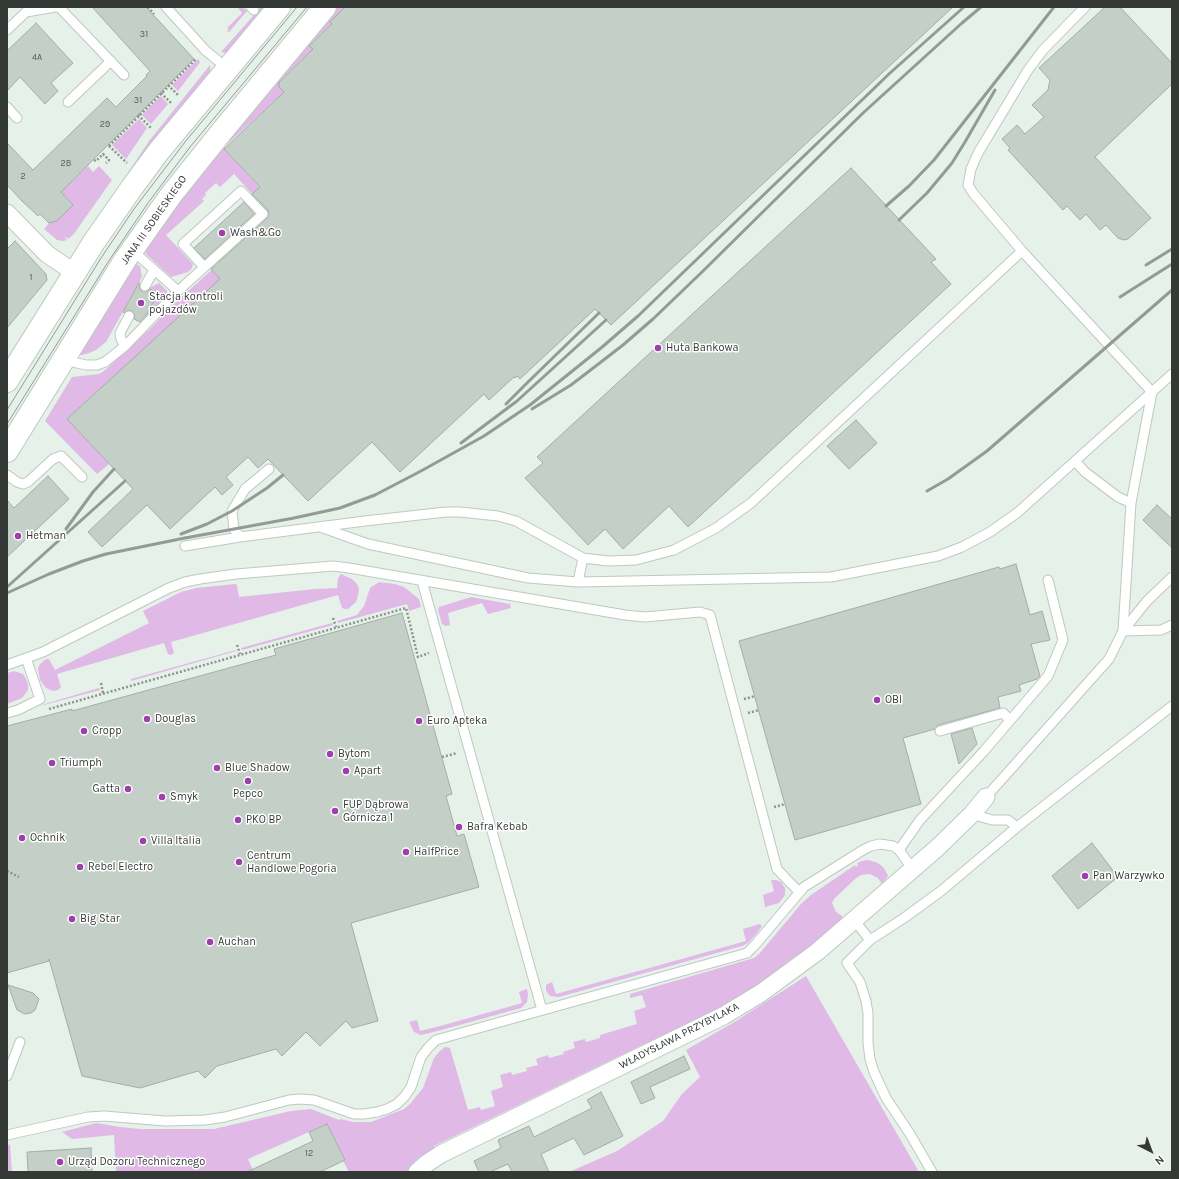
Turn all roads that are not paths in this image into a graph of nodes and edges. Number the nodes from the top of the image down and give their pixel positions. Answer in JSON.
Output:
{"nodes":[{"id":1,"x":56,"y":7,"type":"edge"},
{"id":2,"x":59,"y":7,"type":"edge"},
{"id":3,"x":166,"y":7,"type":"edge"},
{"id":4,"x":279,"y":7,"type":"edge"},
{"id":5,"x":325,"y":7,"type":"edge"},
{"id":6,"x":1085,"y":7,"type":"edge"},
{"id":7,"x":7,"y":30,"type":"edge"},
{"id":8,"x":111,"y":61,"type":"junction"},
{"id":9,"x":227,"y":68,"type":"junction"},
{"id":10,"x":124,"y":75,"type":"dead end"},
{"id":11,"x":68,"y":102,"type":"dead end"},
{"id":12,"x":7,"y":107,"type":"edge"},
{"id":13,"x":17,"y":118,"type":"dead end"},
{"id":14,"x":7,"y":213,"type":"edge"},
{"id":15,"x":132,"y":250,"type":"junction"},
{"id":16,"x":1022,"y":251,"type":"junction"},
{"id":17,"x":204,"y":267,"type":"junction"},
{"id":18,"x":154,"y":270,"type":"junction"},
{"id":19,"x":75,"y":273,"type":"junction"},
{"id":20,"x":145,"y":286,"type":"dead end"},
{"id":21,"x":178,"y":291,"type":"junction"},
{"id":22,"x":129,"y":316,"type":"dead end"},
{"id":23,"x":125,"y":346,"type":"junction"},
{"id":24,"x":64,"y":360,"type":"junction"},
{"id":25,"x":1172,"y":374,"type":"edge"},
{"id":26,"x":7,"y":381,"type":"edge"},
{"id":27,"x":1152,"y":392,"type":"junction"},
{"id":28,"x":7,"y":451,"type":"edge"},
{"id":29,"x":1075,"y":461,"type":"junction"},
{"id":30,"x":269,"y":469,"type":"dead end"},
{"id":31,"x":7,"y":475,"type":"edge"},
{"id":32,"x":82,"y":477,"type":"dead end"},
{"id":33,"x":1131,"y":503,"type":"junction"},
{"id":34,"x":321,"y":527,"type":"junction"},
{"id":35,"x":240,"y":536,"type":"junction"},
{"id":36,"x":186,"y":546,"type":"dead end"},
{"id":37,"x":583,"y":558,"type":"junction"},
{"id":38,"x":1172,"y":577,"type":"edge"},
{"id":39,"x":1048,"y":580,"type":"dead end"},
{"id":40,"x":422,"y":581,"type":"junction"},
{"id":41,"x":578,"y":582,"type":"junction"},
{"id":42,"x":1172,"y":625,"type":"edge"},
{"id":43,"x":1123,"y":631,"type":"junction"},
{"id":44,"x":26,"y":658,"type":"junction"},
{"id":45,"x":7,"y":665,"type":"edge"},
{"id":46,"x":1172,"y":706,"type":"edge"},
{"id":47,"x":7,"y":713,"type":"edge"},
{"id":48,"x":1010,"y":720,"type":"junction"},
{"id":49,"x":940,"y":731,"type":"dead end"},
{"id":50,"x":986,"y":797,"type":"joint"},
{"id":51,"x":972,"y":814,"type":"junction"},
{"id":52,"x":1017,"y":827,"type":"junction"},
{"id":53,"x":899,"y":850,"type":"junction"},
{"id":54,"x":912,"y":868,"type":"junction"},
{"id":55,"x":799,"y":892,"type":"junction"},
{"id":56,"x":854,"y":920,"type":"junction"},
{"id":57,"x":870,"y":940,"type":"junction"},
{"id":58,"x":542,"y":1010,"type":"junction"},
{"id":59,"x":20,"y":1042,"type":"dead end"},
{"id":60,"x":7,"y":1076,"type":"edge"},
{"id":61,"x":7,"y":1135,"type":"edge"},
{"id":62,"x":417,"y":1172,"type":"edge"},
{"id":63,"x":932,"y":1172,"type":"edge"}],
"edges":[{"from":1,"to":7,"type":"lane"},
{"from":2,"to":8,"type":"lane"},
{"from":3,"to":9,"type":"lane"},
{"from":4,"to":9,"type":"main road"},
{"from":5,"to":15,"type":"main road","name":"JANA III SOBIESKIEGO"},
{"from":6,"to":16,"type":"lane"},
{"from":8,"to":10,"type":"lane"},
{"from":8,"to":11,"type":"lane"},
{"from":9,"to":19,"type":"main road"},
{"from":12,"to":13,"type":"lane"},
{"from":14,"to":19,"type":"street"},
{"from":15,"to":18,"type":"lane"},
{"from":15,"to":24,"type":"main road","name":"JANA III SOBIESKIEGO"},
{"from":16,"to":27,"type":"lane"},
{"from":16,"to":37,"type":"lane"},
{"from":17,"to":17,"type":"lane"},
{"from":17,"to":21,"type":"lane"},
{"from":18,"to":20,"type":"lane"},
{"from":18,"to":21,"type":"lane"},
{"from":19,"to":26,"type":"main road"},
{"from":21,"to":23,"type":"lane"},
{"from":22,"to":23,"type":"lane"},
{"from":23,"to":24,"type":"lane"},
{"from":24,"to":28,"type":"main road","name":"JANA III SOBIESKIEGO"},
{"from":25,"to":27,"type":"lane"},
{"from":27,"to":29,"type":"lane"},
{"from":27,"to":33,"type":"lane"},
{"from":29,"to":33,"type":"lane"},
{"from":29,"to":41,"type":"lane"},
{"from":30,"to":35,"type":"lane"},
{"from":31,"to":32,"type":"lane"},
{"from":33,"to":43,"type":"lane"},
{"from":34,"to":35,"type":"lane"},
{"from":34,"to":37,"type":"lane"},
{"from":34,"to":41,"type":"lane"},
{"from":35,"to":36,"type":"lane"},
{"from":37,"to":41,"type":"lane"},
{"from":38,"to":43,"type":"lane"},
{"from":39,"to":48,"type":"lane"},
{"from":40,"to":44,"type":"lane"},
{"from":40,"to":55,"type":"lane"},
{"from":40,"to":58,"type":"lane"},
{"from":42,"to":43,"type":"lane"},
{"from":43,"to":50,"type":"lane"},
{"from":44,"to":45,"type":"lane"},
{"from":44,"to":47,"type":"lane"},
{"from":46,"to":52,"type":"lane"},
{"from":48,"to":49,"type":"lane"},
{"from":48,"to":53,"type":"lane"},
{"from":50,"to":51,"type":"street","name":"WŁADYSŁAWA PRZYBYLAKA"},
{"from":51,"to":52,"type":"lane"},
{"from":51,"to":54,"type":"street","name":"WŁADYSŁAWA PRZYBYLAKA"},
{"from":52,"to":57,"type":"lane"},
{"from":53,"to":54,"type":"lane"},
{"from":53,"to":55,"type":"lane"},
{"from":54,"to":56,"type":"street","name":"WŁADYSŁAWA PRZYBYLAKA"},
{"from":55,"to":58,"type":"lane"},
{"from":56,"to":57,"type":"lane"},
{"from":56,"to":62,"type":"street","name":"WŁADYSŁAWA PRZYBYLAKA"},
{"from":57,"to":63,"type":"lane"},
{"from":58,"to":61,"type":"lane"},
{"from":59,"to":60,"type":"lane"}]}
